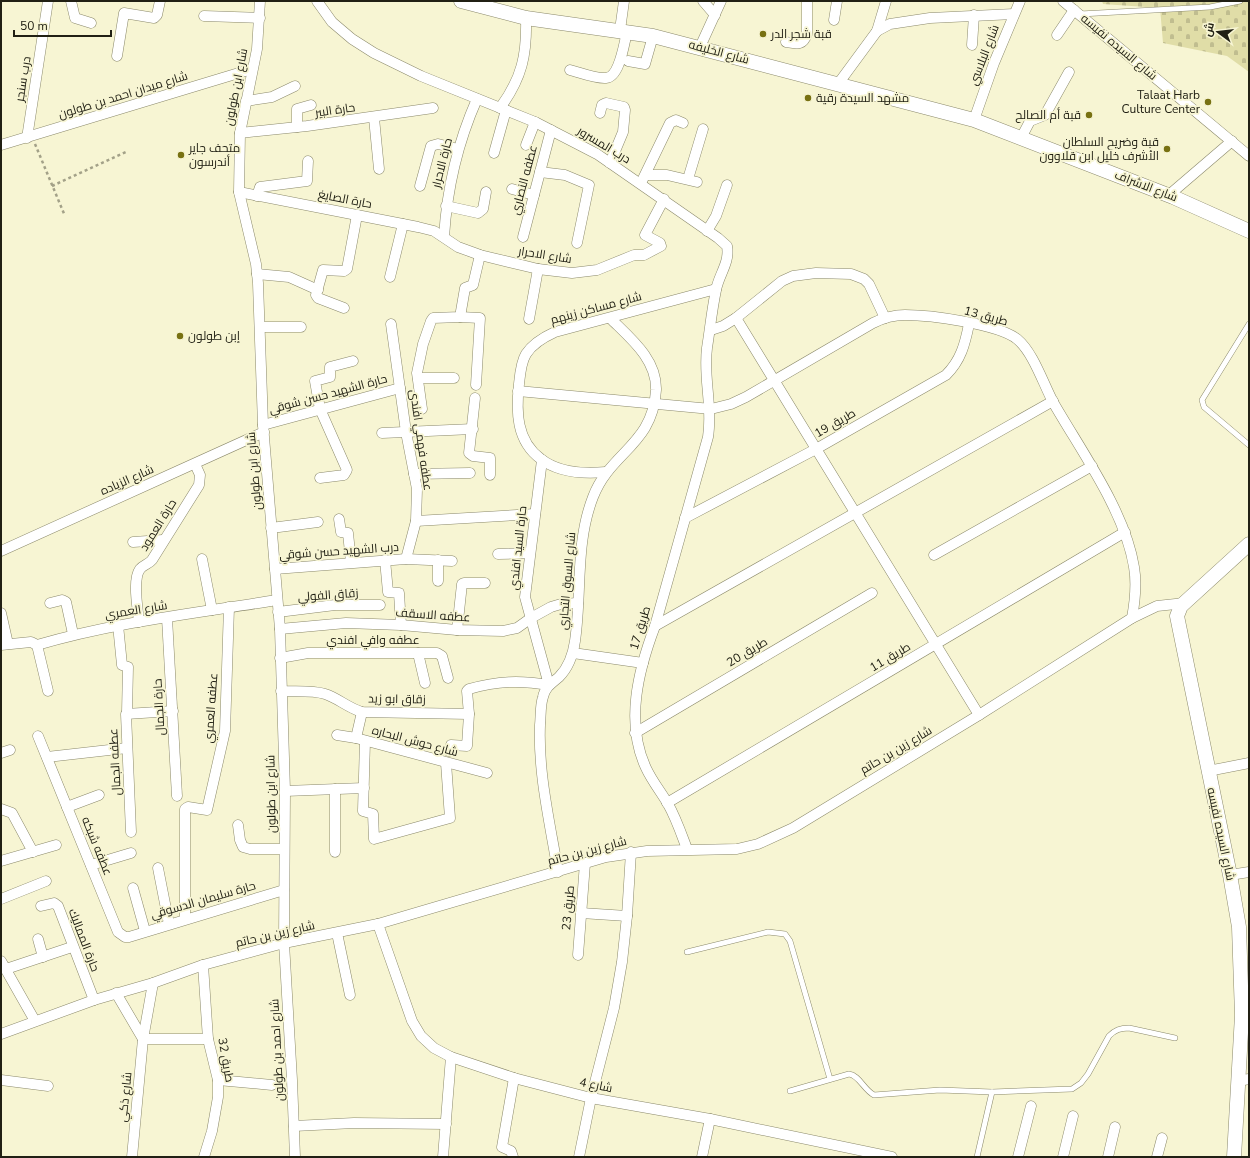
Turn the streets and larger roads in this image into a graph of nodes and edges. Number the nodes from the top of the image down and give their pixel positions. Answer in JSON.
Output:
{"nodes":[{"id":1,"x":48,"y":1,"type":"edge"},
{"id":2,"x":71,"y":1,"type":"edge"},
{"id":3,"x":160,"y":1,"type":"edge"},
{"id":4,"x":260,"y":1,"type":"edge"},
{"id":5,"x":317,"y":1,"type":"edge"},
{"id":6,"x":461,"y":1,"type":"edge"},
{"id":7,"x":624,"y":1,"type":"edge"},
{"id":8,"x":704,"y":1,"type":"edge"},
{"id":9,"x":721,"y":1,"type":"edge"},
{"id":10,"x":807,"y":1,"type":"edge"},
{"id":11,"x":837,"y":1,"type":"edge"},
{"id":12,"x":886,"y":1,"type":"edge"},
{"id":13,"x":1020,"y":1,"type":"edge"},
{"id":14,"x":1063,"y":1,"type":"edge"},
{"id":15,"x":1076,"y":12,"type":"junction"},
{"id":16,"x":1014,"y":14,"type":"junction"},
{"id":17,"x":714,"y":15,"type":"junction"},
{"id":18,"x":974,"y":15,"type":"junction"},
{"id":19,"x":204,"y":16,"type":"dead end"},
{"id":20,"x":260,"y":18,"type":"junction"},
{"id":21,"x":526,"y":18,"type":"junction"},
{"id":22,"x":834,"y":20,"type":"dead end"},
{"id":23,"x":91,"y":23,"type":"dead end"},
{"id":24,"x":623,"y":31,"type":"junction"},
{"id":25,"x":877,"y":31,"type":"junction"},
{"id":26,"x":1057,"y":35,"type":"dead end"},
{"id":27,"x":653,"y":36,"type":"junction"},
{"id":28,"x":786,"y":42,"type":"dead end"},
{"id":29,"x":972,"y":45,"type":"dead end"},
{"id":30,"x":700,"y":47,"type":"junction"},
{"id":31,"x":117,"y":56,"type":"dead end"},
{"id":32,"x":628,"y":61,"type":"dead end"},
{"id":33,"x":252,"y":69,"type":"junction"},
{"id":34,"x":570,"y":70,"type":"dead end"},
{"id":35,"x":1069,"y":72,"type":"dead end"},
{"id":36,"x":838,"y":84,"type":"junction"},
{"id":37,"x":295,"y":86,"type":"dead end"},
{"id":38,"x":477,"y":99,"type":"junction"},
{"id":39,"x":246,"y":102,"type":"junction"},
{"id":40,"x":311,"y":105,"type":"dead end"},
{"id":41,"x":433,"y":108,"type":"dead end"},
{"id":42,"x":503,"y":109,"type":"junction"},
{"id":43,"x":600,"y":113,"type":"dead end"},
{"id":44,"x":374,"y":118,"type":"junction"},
{"id":45,"x":974,"y":120,"type":"junction"},
{"id":46,"x":535,"y":122,"type":"junction"},
{"id":47,"x":683,"y":123,"type":"dead end"},
{"id":48,"x":297,"y":127,"type":"junction"},
{"id":49,"x":703,"y":129,"type":"dead end"},
{"id":50,"x":551,"y":130,"type":"junction"},
{"id":51,"x":240,"y":133,"type":"junction"},
{"id":52,"x":30,"y":137,"type":"junction"},
{"id":53,"x":1021,"y":138,"type":"junction"},
{"id":54,"x":1232,"y":141,"type":"junction"},
{"id":55,"x":1,"y":145,"type":"edge"},
{"id":56,"x":526,"y":145,"type":"dead end"},
{"id":57,"x":458,"y":148,"type":"junction"},
{"id":58,"x":494,"y":153,"type":"dead end"},
{"id":59,"x":1249,"y":156,"type":"edge"},
{"id":60,"x":308,"y":161,"type":"dead end"},
{"id":61,"x":610,"y":162,"type":"junction"},
{"id":62,"x":378,"y":169,"type":"dead end"},
{"id":63,"x":540,"y":172,"type":"junction"},
{"id":64,"x":644,"y":179,"type":"junction"},
{"id":65,"x":727,"y":185,"type":"dead end"},
{"id":66,"x":420,"y":186,"type":"dead end"},
{"id":67,"x":512,"y":189,"type":"dead end"},
{"id":68,"x":239,"y":192,"type":"junction"},
{"id":69,"x":486,"y":192,"type":"dead end"},
{"id":70,"x":534,"y":195,"type":"junction"},
{"id":71,"x":1169,"y":195,"type":"junction"},
{"id":72,"x":257,"y":196,"type":"junction"},
{"id":73,"x":664,"y":199,"type":"junction"},
{"id":74,"x":446,"y":206,"type":"junction"},
{"id":75,"x":357,"y":215,"type":"junction"},
{"id":76,"x":403,"y":224,"type":"junction"},
{"id":77,"x":707,"y":230,"type":"junction"},
{"id":78,"x":1249,"y":231,"type":"edge"},
{"id":79,"x":444,"y":237,"type":"junction"},
{"id":80,"x":523,"y":237,"type":"dead end"},
{"id":81,"x":577,"y":243,"type":"dead end"},
{"id":82,"x":480,"y":255,"type":"junction"},
{"id":83,"x":538,"y":269,"type":"junction"},
{"id":84,"x":257,"y":274,"type":"junction"},
{"id":85,"x":390,"y":277,"type":"dead end"},
{"id":86,"x":716,"y":289,"type":"junction"},
{"id":87,"x":318,"y":290,"type":"junction"},
{"id":88,"x":344,"y":308,"type":"dead end"},
{"id":89,"x":460,"y":317,"type":"junction"},
{"id":90,"x":610,"y":318,"type":"junction"},
{"id":91,"x":736,"y":318,"type":"junction"},
{"id":92,"x":885,"y":318,"type":"junction"},
{"id":93,"x":529,"y":319,"type":"dead end"},
{"id":94,"x":391,"y":324,"type":"dead end"},
{"id":95,"x":969,"y":324,"type":"junction"},
{"id":96,"x":260,"y":327,"type":"junction"},
{"id":97,"x":301,"y":327,"type":"dead end"},
{"id":98,"x":711,"y":330,"type":"junction"},
{"id":99,"x":353,"y":361,"type":"dead end"},
{"id":100,"x":418,"y":378,"type":"junction"},
{"id":101,"x":454,"y":378,"type":"dead end"},
{"id":102,"x":775,"y":382,"type":"junction"},
{"id":103,"x":476,"y":385,"type":"dead end"},
{"id":104,"x":400,"y":388,"type":"junction"},
{"id":105,"x":518,"y":391,"type":"junction"},
{"id":106,"x":475,"y":398,"type":"dead end"},
{"id":107,"x":1053,"y":402,"type":"junction"},
{"id":108,"x":654,"y":403,"type":"junction"},
{"id":109,"x":320,"y":409,"type":"junction"},
{"id":110,"x":422,"y":409,"type":"dead end"},
{"id":111,"x":711,"y":409,"type":"junction"},
{"id":112,"x":263,"y":428,"type":"junction"},
{"id":113,"x":473,"y":429,"type":"junction"},
{"id":114,"x":406,"y":432,"type":"junction"},
{"id":115,"x":382,"y":433,"type":"dead end"},
{"id":116,"x":816,"y":449,"type":"junction"},
{"id":117,"x":542,"y":460,"type":"junction"},
{"id":118,"x":195,"y":464,"type":"junction"},
{"id":119,"x":1092,"y":466,"type":"junction"},
{"id":120,"x":606,"y":472,"type":"junction"},
{"id":121,"x":470,"y":473,"type":"dead end"},
{"id":122,"x":414,"y":474,"type":"junction"},
{"id":123,"x":490,"y":475,"type":"dead end"},
{"id":124,"x":320,"y":478,"type":"dead end"},
{"id":125,"x":856,"y":513,"type":"junction"},
{"id":126,"x":535,"y":514,"type":"junction"},
{"id":127,"x":685,"y":518,"type":"junction"},
{"id":128,"x":339,"y":519,"type":"dead end"},
{"id":129,"x":416,"y":521,"type":"junction"},
{"id":130,"x":318,"y":522,"type":"dead end"},
{"id":131,"x":271,"y":528,"type":"junction"},
{"id":132,"x":1125,"y":532,"type":"junction"},
{"id":133,"x":163,"y":540,"type":"junction"},
{"id":134,"x":133,"y":542,"type":"dead end"},
{"id":135,"x":1249,"y":544,"type":"edge"},
{"id":136,"x":1,"y":551,"type":"edge"},
{"id":137,"x":530,"y":553,"type":"junction"},
{"id":138,"x":498,"y":554,"type":"dead end"},
{"id":139,"x":934,"y":555,"type":"dead end"},
{"id":140,"x":202,"y":559,"type":"dead end"},
{"id":141,"x":406,"y":559,"type":"junction"},
{"id":142,"x":385,"y":560,"type":"junction"},
{"id":143,"x":438,"y":560,"type":"junction"},
{"id":144,"x":351,"y":562,"type":"junction"},
{"id":145,"x":452,"y":562,"type":"dead end"},
{"id":146,"x":275,"y":569,"type":"junction"},
{"id":147,"x":438,"y":581,"type":"dead end"},
{"id":148,"x":485,"y":583,"type":"dead end"},
{"id":149,"x":872,"y":593,"type":"dead end"},
{"id":150,"x":277,"y":600,"type":"junction"},
{"id":151,"x":50,"y":603,"type":"dead end"},
{"id":152,"x":578,"y":603,"type":"junction"},
{"id":153,"x":1185,"y":603,"type":"junction"},
{"id":154,"x":380,"y":605,"type":"dead end"},
{"id":155,"x":229,"y":608,"type":"junction"},
{"id":156,"x":212,"y":610,"type":"junction"},
{"id":157,"x":278,"y":612,"type":"junction"},
{"id":158,"x":1,"y":613,"type":"edge"},
{"id":159,"x":167,"y":618,"type":"junction"},
{"id":160,"x":531,"y":618,"type":"junction"},
{"id":161,"x":1132,"y":618,"type":"junction"},
{"id":162,"x":139,"y":622,"type":"junction"},
{"id":163,"x":118,"y":625,"type":"junction"},
{"id":164,"x":401,"y":625,"type":"junction"},
{"id":165,"x":655,"y":626,"type":"junction"},
{"id":166,"x":280,"y":629,"type":"junction"},
{"id":167,"x":456,"y":630,"type":"junction"},
{"id":168,"x":73,"y":634,"type":"junction"},
{"id":169,"x":4,"y":645,"type":"edge"},
{"id":170,"x":37,"y":645,"type":"junction"},
{"id":171,"x":936,"y":645,"type":"junction"},
{"id":172,"x":418,"y":653,"type":"junction"},
{"id":173,"x":573,"y":653,"type":"junction"},
{"id":174,"x":280,"y":658,"type":"junction"},
{"id":175,"x":643,"y":663,"type":"junction"},
{"id":176,"x":448,"y":678,"type":"dead end"},
{"id":177,"x":425,"y":683,"type":"dead end"},
{"id":178,"x":549,"y":685,"type":"junction"},
{"id":179,"x":48,"y":691,"type":"dead end"},
{"id":180,"x":281,"y":692,"type":"junction"},
{"id":181,"x":173,"y":711,"type":"junction"},
{"id":182,"x":362,"y":712,"type":"junction"},
{"id":183,"x":127,"y":713,"type":"junction"},
{"id":184,"x":469,"y":714,"type":"junction"},
{"id":185,"x":979,"y":715,"type":"junction"},
{"id":186,"x":635,"y":733,"type":"junction"},
{"id":187,"x":337,"y":735,"type":"dead end"},
{"id":188,"x":38,"y":736,"type":"dead end"},
{"id":189,"x":361,"y":740,"type":"junction"},
{"id":190,"x":127,"y":748,"type":"junction"},
{"id":191,"x":449,"y":751,"type":"dead end"},
{"id":192,"x":47,"y":757,"type":"junction"},
{"id":193,"x":446,"y":763,"type":"junction"},
{"id":194,"x":1249,"y":763,"type":"edge"},
{"id":195,"x":1208,"y":772,"type":"junction"},
{"id":196,"x":487,"y":773,"type":"dead end"},
{"id":197,"x":364,"y":788,"type":"junction"},
{"id":198,"x":335,"y":789,"type":"junction"},
{"id":199,"x":284,"y":791,"type":"junction"},
{"id":200,"x":98,"y":795,"type":"dead end"},
{"id":201,"x":177,"y":796,"type":"dead end"},
{"id":202,"x":667,"y":803,"type":"junction"},
{"id":203,"x":67,"y":807,"type":"junction"},
{"id":204,"x":1,"y":809,"type":"edge"},
{"id":205,"x":238,"y":825,"type":"dead end"},
{"id":206,"x":131,"y":832,"type":"dead end"},
{"id":207,"x":56,"y":845,"type":"dead end"},
{"id":208,"x":284,"y":848,"type":"junction"},
{"id":209,"x":687,"y":849,"type":"junction"},
{"id":210,"x":33,"y":852,"type":"junction"},
{"id":211,"x":335,"y":852,"type":"dead end"},
{"id":212,"x":631,"y":852,"type":"junction"},
{"id":213,"x":132,"y":853,"type":"dead end"},
{"id":214,"x":1,"y":861,"type":"edge"},
{"id":215,"x":585,"y":863,"type":"junction"},
{"id":216,"x":91,"y":865,"type":"junction"},
{"id":217,"x":158,"y":868,"type":"dead end"},
{"id":218,"x":558,"y":872,"type":"junction"},
{"id":219,"x":1249,"y":872,"type":"edge"},
{"id":220,"x":1230,"y":875,"type":"junction"},
{"id":221,"x":46,"y":881,"type":"dead end"},
{"id":222,"x":133,"y":888,"type":"dead end"},
{"id":223,"x":284,"y":890,"type":"junction"},
{"id":224,"x":1,"y":899,"type":"edge"},
{"id":225,"x":41,"y":906,"type":"dead end"},
{"id":226,"x":581,"y":912,"type":"junction"},
{"id":227,"x":627,"y":916,"type":"junction"},
{"id":228,"x":185,"y":919,"type":"junction"},
{"id":229,"x":169,"y":924,"type":"junction"},
{"id":230,"x":378,"y":924,"type":"junction"},
{"id":231,"x":145,"y":930,"type":"junction"},
{"id":232,"x":337,"y":933,"type":"junction"},
{"id":233,"x":129,"y":937,"type":"joint"},
{"id":234,"x":38,"y":940,"type":"dead end"},
{"id":235,"x":284,"y":943,"type":"junction"},
{"id":236,"x":72,"y":947,"type":"junction"},
{"id":237,"x":578,"y":955,"type":"dead end"},
{"id":238,"x":43,"y":957,"type":"junction"},
{"id":239,"x":3,"y":965,"type":"edge"},
{"id":240,"x":204,"y":965,"type":"junction"},
{"id":241,"x":1245,"y":978,"type":"edge"},
{"id":242,"x":153,"y":983,"type":"junction"},
{"id":243,"x":116,"y":993,"type":"junction"},
{"id":244,"x":350,"y":995,"type":"dead end"},
{"id":245,"x":94,"y":1000,"type":"junction"},
{"id":246,"x":35,"y":1021,"type":"junction"},
{"id":247,"x":1,"y":1034,"type":"edge"},
{"id":248,"x":143,"y":1039,"type":"junction"},
{"id":249,"x":208,"y":1039,"type":"junction"},
{"id":250,"x":451,"y":1057,"type":"junction"},
{"id":251,"x":514,"y":1078,"type":"junction"},
{"id":252,"x":1,"y":1080,"type":"edge"},
{"id":253,"x":218,"y":1080,"type":"junction"},
{"id":254,"x":1244,"y":1080,"type":"edge"},
{"id":255,"x":272,"y":1085,"type":"dead end"},
{"id":256,"x":48,"y":1086,"type":"dead end"},
{"id":257,"x":591,"y":1098,"type":"junction"},
{"id":258,"x":1031,"y":1106,"type":"dead end"},
{"id":259,"x":1073,"y":1116,"type":"dead end"},
{"id":260,"x":710,"y":1119,"type":"junction"},
{"id":261,"x":446,"y":1124,"type":"junction"},
{"id":262,"x":294,"y":1126,"type":"junction"},
{"id":263,"x":1115,"y":1127,"type":"dead end"},
{"id":264,"x":1162,"y":1138,"type":"dead end"},
{"id":265,"x":132,"y":1157,"type":"edge"},
{"id":266,"x":204,"y":1157,"type":"edge"},
{"id":267,"x":295,"y":1157,"type":"edge"},
{"id":268,"x":444,"y":1157,"type":"edge"},
{"id":269,"x":513,"y":1157,"type":"edge"},
{"id":270,"x":579,"y":1157,"type":"edge"},
{"id":271,"x":702,"y":1157,"type":"edge"},
{"id":272,"x":892,"y":1157,"type":"edge"},
{"id":273,"x":1018,"y":1157,"type":"edge"},
{"id":274,"x":1063,"y":1157,"type":"edge"},
{"id":275,"x":1108,"y":1157,"type":"edge"},
{"id":276,"x":1157,"y":1157,"type":"edge"},
{"id":277,"x":1234,"y":1157,"type":"edge"}],
"edges":[{"from":1,"to":52,"type":"street","name":"درب سنجر"},
{"from":2,"to":23,"type":"street"},
{"from":3,"to":31,"type":"street"},
{"from":4,"to":20,"type":"street","name":"شارع ابن طولون"},
{"from":5,"to":38,"type":"street","name":"درب المسرور"},
{"from":6,"to":21,"type":"street","name":"شارع الخليفه"},
{"from":7,"to":24,"type":"street"},
{"from":8,"to":17,"type":"street"},
{"from":9,"to":17,"type":"street"},
{"from":10,"to":28,"type":"street"},
{"from":11,"to":22,"type":"street"},
{"from":12,"to":25,"type":"street"},
{"from":13,"to":16,"type":"street","name":"شارع البلاسي"},
{"from":14,"to":15,"type":"street","name":"شارع السيده نفيسه"},
{"from":15,"to":26,"type":"street"},
{"from":15,"to":54,"type":"street","name":"شارع السيده نفيسه"},
{"from":16,"to":18,"type":"street"},
{"from":16,"to":45,"type":"street","name":"شارع البلاسي"},
{"from":17,"to":30,"type":"street"},
{"from":18,"to":25,"type":"street"},
{"from":18,"to":29,"type":"street"},
{"from":19,"to":20,"type":"street"},
{"from":20,"to":33,"type":"street","name":"شارع ابن طولون"},
{"from":21,"to":24,"type":"street","name":"شارع الخليفه"},
{"from":21,"to":42,"type":"street"},
{"from":24,"to":27,"type":"street","name":"شارع الخليفه"},
{"from":24,"to":34,"type":"street"},
{"from":25,"to":36,"type":"street"},
{"from":27,"to":30,"type":"street","name":"شارع الخليفه"},
{"from":27,"to":32,"type":"street"},
{"from":30,"to":36,"type":"street","name":"شارع الخليفه"},
{"from":33,"to":39,"type":"street","name":"شارع ابن طولون"},
{"from":33,"to":52,"type":"street","name":"شارع ميدان احمد بن طولون"},
{"from":35,"to":53,"type":"street"},
{"from":36,"to":45,"type":"street","name":"شارع الخليفه"},
{"from":37,"to":39,"type":"street"},
{"from":38,"to":42,"type":"street","name":"درب المسرور"},
{"from":38,"to":57,"type":"street","name":"حارة الاحرار"},
{"from":39,"to":51,"type":"street","name":"شارع ابن طولون"},
{"from":40,"to":48,"type":"street"},
{"from":41,"to":44,"type":"street","name":"حارة البير"},
{"from":42,"to":46,"type":"street","name":"درب المسرور"},
{"from":42,"to":58,"type":"street"},
{"from":43,"to":61,"type":"street"},
{"from":44,"to":48,"type":"street","name":"حارة البير"},
{"from":44,"to":62,"type":"street"},
{"from":45,"to":53,"type":"street","name":"شارع الاشراف"},
{"from":46,"to":50,"type":"street","name":"درب المسرور"},
{"from":46,"to":56,"type":"street"},
{"from":47,"to":64,"type":"street"},
{"from":48,"to":51,"type":"street","name":"حارة البير"},
{"from":49,"to":64,"type":"street"},
{"from":50,"to":61,"type":"street","name":"درب المسرور"},
{"from":50,"to":63,"type":"street","name":"عطفه النصاري"},
{"from":51,"to":68,"type":"street","name":"شارع ابن طولون"},
{"from":52,"to":55,"type":"street","name":"شارع ميدان احمد بن طولون"},
{"from":53,"to":71,"type":"street","name":"شارع الاشراف"},
{"from":54,"to":59,"type":"street","name":"شارع السيده نفيسه"},
{"from":54,"to":71,"type":"street"},
{"from":57,"to":66,"type":"street"},
{"from":57,"to":74,"type":"street","name":"حارة الاحرار"},
{"from":60,"to":72,"type":"street"},
{"from":61,"to":64,"type":"street","name":"درب المسرور"},
{"from":63,"to":70,"type":"street","name":"عطفه النصاري"},
{"from":63,"to":81,"type":"street"},
{"from":64,"to":73,"type":"street","name":"درب المسرور"},
{"from":65,"to":77,"type":"street"},
{"from":67,"to":70,"type":"street"},
{"from":68,"to":72,"type":"street","name":"حارة الصايغ"},
{"from":68,"to":84,"type":"street","name":"شارع ابن طولون"},
{"from":69,"to":74,"type":"street"},
{"from":70,"to":80,"type":"street","name":"عطفه النصاري"},
{"from":71,"to":78,"type":"street","name":"شارع الاشراف"},
{"from":72,"to":75,"type":"street","name":"حارة الصايغ"},
{"from":73,"to":77,"type":"street","name":"درب المسرور"},
{"from":73,"to":83,"type":"street","name":"شارع الاحرار"},
{"from":74,"to":79,"type":"street","name":"حارة الاحرار"},
{"from":75,"to":76,"type":"street","name":"حارة الصايغ"},
{"from":75,"to":87,"type":"street"},
{"from":76,"to":79,"type":"street","name":"حارة الصايغ"},
{"from":76,"to":85,"type":"street"},
{"from":77,"to":86,"type":"street","name":"درب المسرور"},
{"from":79,"to":82,"type":"street","name":"شارع الاحرار"},
{"from":82,"to":83,"type":"street","name":"شارع الاحرار"},
{"from":82,"to":89,"type":"street"},
{"from":83,"to":93,"type":"street"},
{"from":84,"to":87,"type":"street"},
{"from":84,"to":96,"type":"street","name":"شارع ابن طولون"},
{"from":86,"to":90,"type":"street","name":"شارع مساكن زينهم"},
{"from":86,"to":98,"type":"street","name":"درب المسرور"},
{"from":87,"to":88,"type":"street"},
{"from":89,"to":100,"type":"street"},
{"from":89,"to":103,"type":"street"},
{"from":90,"to":105,"type":"street","name":"شارع مساكن زينهم"},
{"from":90,"to":108,"type":"street","name":"شارع السوق التجاري"},
{"from":91,"to":92,"type":"street"},
{"from":91,"to":98,"type":"street"},
{"from":91,"to":102,"type":"street"},
{"from":92,"to":95,"type":"street","name":"طريق 13"},
{"from":92,"to":102,"type":"street","name":"طريق 13"},
{"from":94,"to":104,"type":"street","name":"عطفه فهمي افندى"},
{"from":95,"to":107,"type":"street","name":"طريق 13"},
{"from":95,"to":116,"type":"street","name":"طريق 19"},
{"from":96,"to":97,"type":"street"},
{"from":96,"to":112,"type":"street","name":"شارع ابن طولون"},
{"from":98,"to":111,"type":"street","name":"درب المسرور"},
{"from":99,"to":109,"type":"street"},
{"from":100,"to":101,"type":"street"},
{"from":100,"to":110,"type":"street"},
{"from":102,"to":111,"type":"street","name":"طريق 13"},
{"from":102,"to":116,"type":"street"},
{"from":104,"to":109,"type":"street","name":"حارة الشهيد حسن شوقي"},
{"from":104,"to":114,"type":"street","name":"عطفه فهمي افندى"},
{"from":105,"to":108,"type":"street"},
{"from":105,"to":117,"type":"street","name":"شارع مساكن زينهم"},
{"from":106,"to":113,"type":"street"},
{"from":107,"to":119,"type":"street","name":"طريق 13"},
{"from":107,"to":125,"type":"street"},
{"from":108,"to":111,"type":"street"},
{"from":108,"to":120,"type":"street","name":"شارع السوق التجاري"},
{"from":109,"to":112,"type":"street","name":"حارة الشهيد حسن شوقي"},
{"from":109,"to":124,"type":"street"},
{"from":111,"to":127,"type":"street","name":"طريق 17"},
{"from":112,"to":118,"type":"street","name":"شارع الزياده"},
{"from":112,"to":131,"type":"street","name":"شارع ابن طولون"},
{"from":113,"to":114,"type":"street"},
{"from":113,"to":123,"type":"street"},
{"from":114,"to":115,"type":"street"},
{"from":114,"to":122,"type":"street","name":"عطفه فهمي افندى"},
{"from":116,"to":125,"type":"street"},
{"from":116,"to":127,"type":"street","name":"طريق 19"},
{"from":117,"to":120,"type":"street","name":"شارع مساكن زينهم"},
{"from":117,"to":126,"type":"street","name":"حارة السيد افندي"},
{"from":118,"to":133,"type":"street","name":"حارة العمود"},
{"from":118,"to":136,"type":"street","name":"شارع الزياده"},
{"from":119,"to":132,"type":"street","name":"طريق 13"},
{"from":119,"to":139,"type":"street"},
{"from":120,"to":152,"type":"street","name":"شارع السوق التجاري"},
{"from":121,"to":122,"type":"street"},
{"from":122,"to":129,"type":"street","name":"عطفه فهمي افندى"},
{"from":125,"to":165,"type":"street"},
{"from":125,"to":171,"type":"street"},
{"from":126,"to":129,"type":"street"},
{"from":126,"to":137,"type":"street","name":"حارة السيد افندي"},
{"from":127,"to":165,"type":"street","name":"طريق 17"},
{"from":128,"to":144,"type":"street"},
{"from":129,"to":141,"type":"street","name":"عطفه فهمي افندى"},
{"from":130,"to":131,"type":"street"},
{"from":131,"to":146,"type":"street","name":"شارع ابن طولون"},
{"from":132,"to":161,"type":"street","name":"طريق 13"},
{"from":132,"to":171,"type":"street","name":"طريق 11"},
{"from":133,"to":134,"type":"street"},
{"from":133,"to":162,"type":"street","name":"حارة العمود"},
{"from":135,"to":153,"type":"street","name":"شارع السيده نفيسه"},
{"from":137,"to":138,"type":"street"},
{"from":137,"to":160,"type":"street","name":"حارة السيد افندي"},
{"from":140,"to":156,"type":"street"},
{"from":141,"to":142,"type":"street","name":"درب الشهيد حسن شوقي"},
{"from":141,"to":143,"type":"street","name":"درب الشهيد حسن شوقي"},
{"from":142,"to":144,"type":"street","name":"درب الشهيد حسن شوقي"},
{"from":142,"to":164,"type":"street"},
{"from":143,"to":145,"type":"street","name":"درب الشهيد حسن شوقي"},
{"from":143,"to":147,"type":"street"},
{"from":144,"to":146,"type":"street","name":"درب الشهيد حسن شوقي"},
{"from":146,"to":150,"type":"street","name":"شارع ابن طولون"},
{"from":148,"to":167,"type":"street"},
{"from":149,"to":186,"type":"street","name":"طريق 20"},
{"from":150,"to":155,"type":"street","name":"شارع العمري"},
{"from":150,"to":157,"type":"street","name":"شارع ابن طولون"},
{"from":151,"to":168,"type":"street"},
{"from":152,"to":160,"type":"street","name":"عطفه الاسقف"},
{"from":152,"to":173,"type":"street","name":"شارع السوق التجاري"},
{"from":153,"to":161,"type":"street","name":"شارع زين بن حاتم"},
{"from":153,"to":195,"type":"street","name":"شارع السيده نفيسه"},
{"from":154,"to":157,"type":"street","name":"زقاق الفولي"},
{"from":155,"to":156,"type":"street","name":"شارع العمري"},
{"from":155,"to":228,"type":"street","name":"عطفه العمري"},
{"from":156,"to":159,"type":"street","name":"شارع العمري"},
{"from":157,"to":166,"type":"street","name":"شارع ابن طولون"},
{"from":158,"to":169,"type":"street"},
{"from":159,"to":162,"type":"street","name":"شارع العمري"},
{"from":159,"to":181,"type":"street","name":"حارة الجمال"},
{"from":160,"to":167,"type":"street","name":"عطفه الاسقف"},
{"from":160,"to":178,"type":"street","name":"حارة السيد افندي"},
{"from":161,"to":185,"type":"street","name":"شارع زين بن حاتم"},
{"from":162,"to":163,"type":"street","name":"شارع العمري"},
{"from":163,"to":168,"type":"street","name":"شارع العمري"},
{"from":163,"to":183,"type":"street"},
{"from":164,"to":166,"type":"street","name":"عطفه الاسقف"},
{"from":164,"to":167,"type":"street","name":"عطفه الاسقف"},
{"from":165,"to":175,"type":"street","name":"طريق 17"},
{"from":166,"to":174,"type":"street","name":"شارع ابن طولون"},
{"from":168,"to":170,"type":"street","name":"شارع العمري"},
{"from":169,"to":170,"type":"street","name":"شارع العمري"},
{"from":170,"to":179,"type":"street"},
{"from":171,"to":185,"type":"street"},
{"from":171,"to":202,"type":"street","name":"طريق 11"},
{"from":172,"to":174,"type":"street","name":"عطفه وافي افندي"},
{"from":172,"to":176,"type":"street","name":"عطفه وافي افندي"},
{"from":172,"to":177,"type":"street"},
{"from":173,"to":175,"type":"street"},
{"from":173,"to":178,"type":"street","name":"شارع السوق التجاري"},
{"from":174,"to":180,"type":"street","name":"شارع ابن طولون"},
{"from":175,"to":186,"type":"street","name":"طريق 17"},
{"from":178,"to":184,"type":"street"},
{"from":178,"to":218,"type":"street","name":"شارع السوق التجاري"},
{"from":180,"to":182,"type":"street","name":"زقاق ابو زيد"},
{"from":180,"to":199,"type":"street","name":"شارع ابن طولون"},
{"from":181,"to":183,"type":"street","name":"عطفه الجمال"},
{"from":181,"to":201,"type":"street","name":"حارة الجمال"},
{"from":182,"to":184,"type":"street","name":"زقاق ابو زيد"},
{"from":182,"to":189,"type":"street"},
{"from":183,"to":190,"type":"street","name":"عطفه الجمال"},
{"from":184,"to":191,"type":"street"},
{"from":185,"to":209,"type":"street","name":"شارع زين بن حاتم"},
{"from":186,"to":202,"type":"street","name":"طريق 17"},
{"from":187,"to":189,"type":"street","name":"شارع حوش البحاره"},
{"from":188,"to":192,"type":"street","name":"عطفه شبكه"},
{"from":189,"to":193,"type":"street","name":"شارع حوش البحاره"},
{"from":189,"to":197,"type":"street"},
{"from":190,"to":192,"type":"street"},
{"from":190,"to":206,"type":"street","name":"عطفه الجمال"},
{"from":192,"to":203,"type":"street","name":"عطفه شبكه"},
{"from":193,"to":196,"type":"street","name":"شارع حوش البحاره"},
{"from":193,"to":197,"type":"street"},
{"from":194,"to":195,"type":"street"},
{"from":195,"to":220,"type":"street","name":"شارع السيده نفيسه"},
{"from":197,"to":198,"type":"street"},
{"from":198,"to":199,"type":"street"},
{"from":198,"to":211,"type":"street"},
{"from":199,"to":208,"type":"street","name":"شارع ابن طولون"},
{"from":200,"to":203,"type":"street"},
{"from":202,"to":209,"type":"street","name":"طريق 17"},
{"from":203,"to":216,"type":"street","name":"عطفه شبكه"},
{"from":204,"to":210,"type":"street"},
{"from":205,"to":208,"type":"street"},
{"from":207,"to":210,"type":"street"},
{"from":208,"to":223,"type":"street","name":"شارع ابن طولون"},
{"from":209,"to":212,"type":"street","name":"شارع زين بن حاتم"},
{"from":210,"to":214,"type":"street"},
{"from":212,"to":215,"type":"street","name":"شارع زين بن حاتم"},
{"from":212,"to":227,"type":"street"},
{"from":213,"to":216,"type":"street"},
{"from":215,"to":218,"type":"street","name":"شارع زين بن حاتم"},
{"from":215,"to":226,"type":"street","name":"طريق 23"},
{"from":216,"to":233,"type":"street","name":"عطفه شبكه"},
{"from":217,"to":229,"type":"street"},
{"from":218,"to":230,"type":"street","name":"شارع زين بن حاتم"},
{"from":219,"to":220,"type":"street"},
{"from":220,"to":241,"type":"street","name":"شارع السيده نفيسه"},
{"from":221,"to":224,"type":"street"},
{"from":222,"to":231,"type":"street"},
{"from":223,"to":228,"type":"street","name":"حارة سليمان الدسوقي"},
{"from":223,"to":235,"type":"street","name":"شارع ابن طولون"},
{"from":225,"to":236,"type":"street","name":"حارة المماليك"},
{"from":226,"to":227,"type":"street"},
{"from":226,"to":237,"type":"street","name":"طريق 23"},
{"from":227,"to":257,"type":"street"},
{"from":228,"to":229,"type":"street","name":"حارة سليمان الدسوقي"},
{"from":229,"to":231,"type":"street","name":"حارة سليمان الدسوقي"},
{"from":230,"to":232,"type":"street","name":"شارع زين بن حاتم"},
{"from":230,"to":250,"type":"street","name":"شارع 4"},
{"from":231,"to":233,"type":"street","name":"حارة سليمان الدسوقي"},
{"from":232,"to":235,"type":"street","name":"شارع زين بن حاتم"},
{"from":232,"to":244,"type":"street"},
{"from":234,"to":238,"type":"street"},
{"from":235,"to":240,"type":"street","name":"شارع زين بن حاتم"},
{"from":235,"to":262,"type":"street","name":"شارع احمد بن طولون"},
{"from":236,"to":238,"type":"street"},
{"from":236,"to":245,"type":"street","name":"حارة المماليك"},
{"from":238,"to":239,"type":"street"},
{"from":239,"to":246,"type":"street"},
{"from":240,"to":242,"type":"street","name":"شارع زين بن حاتم"},
{"from":240,"to":249,"type":"street","name":"طريق 32"},
{"from":241,"to":254,"type":"street","name":"شارع السيده نفيسه"},
{"from":242,"to":243,"type":"street","name":"شارع زين بن حاتم"},
{"from":242,"to":248,"type":"street","name":"شارع ذكي"},
{"from":243,"to":245,"type":"street","name":"شارع زين بن حاتم"},
{"from":243,"to":248,"type":"street"},
{"from":245,"to":246,"type":"street","name":"شارع زين بن حاتم"},
{"from":246,"to":247,"type":"street","name":"شارع زين بن حاتم"},
{"from":248,"to":249,"type":"street"},
{"from":248,"to":265,"type":"street","name":"شارع ذكي"},
{"from":249,"to":253,"type":"street","name":"طريق 32"},
{"from":250,"to":251,"type":"street","name":"شارع 4"},
{"from":250,"to":261,"type":"street"},
{"from":251,"to":257,"type":"street","name":"شارع 4"},
{"from":251,"to":269,"type":"street"},
{"from":252,"to":256,"type":"street"},
{"from":253,"to":255,"type":"street"},
{"from":253,"to":266,"type":"street","name":"طريق 32"},
{"from":254,"to":277,"type":"street","name":"شارع السيده نفيسه"},
{"from":257,"to":260,"type":"street","name":"شارع 4"},
{"from":257,"to":270,"type":"street"},
{"from":258,"to":273,"type":"street"},
{"from":259,"to":274,"type":"street"},
{"from":260,"to":271,"type":"street"},
{"from":260,"to":272,"type":"street","name":"شارع 4"},
{"from":261,"to":262,"type":"street"},
{"from":261,"to":268,"type":"street"},
{"from":262,"to":267,"type":"street","name":"شارع احمد بن طولون"},
{"from":263,"to":275,"type":"street"},
{"from":264,"to":276,"type":"street"}]}
